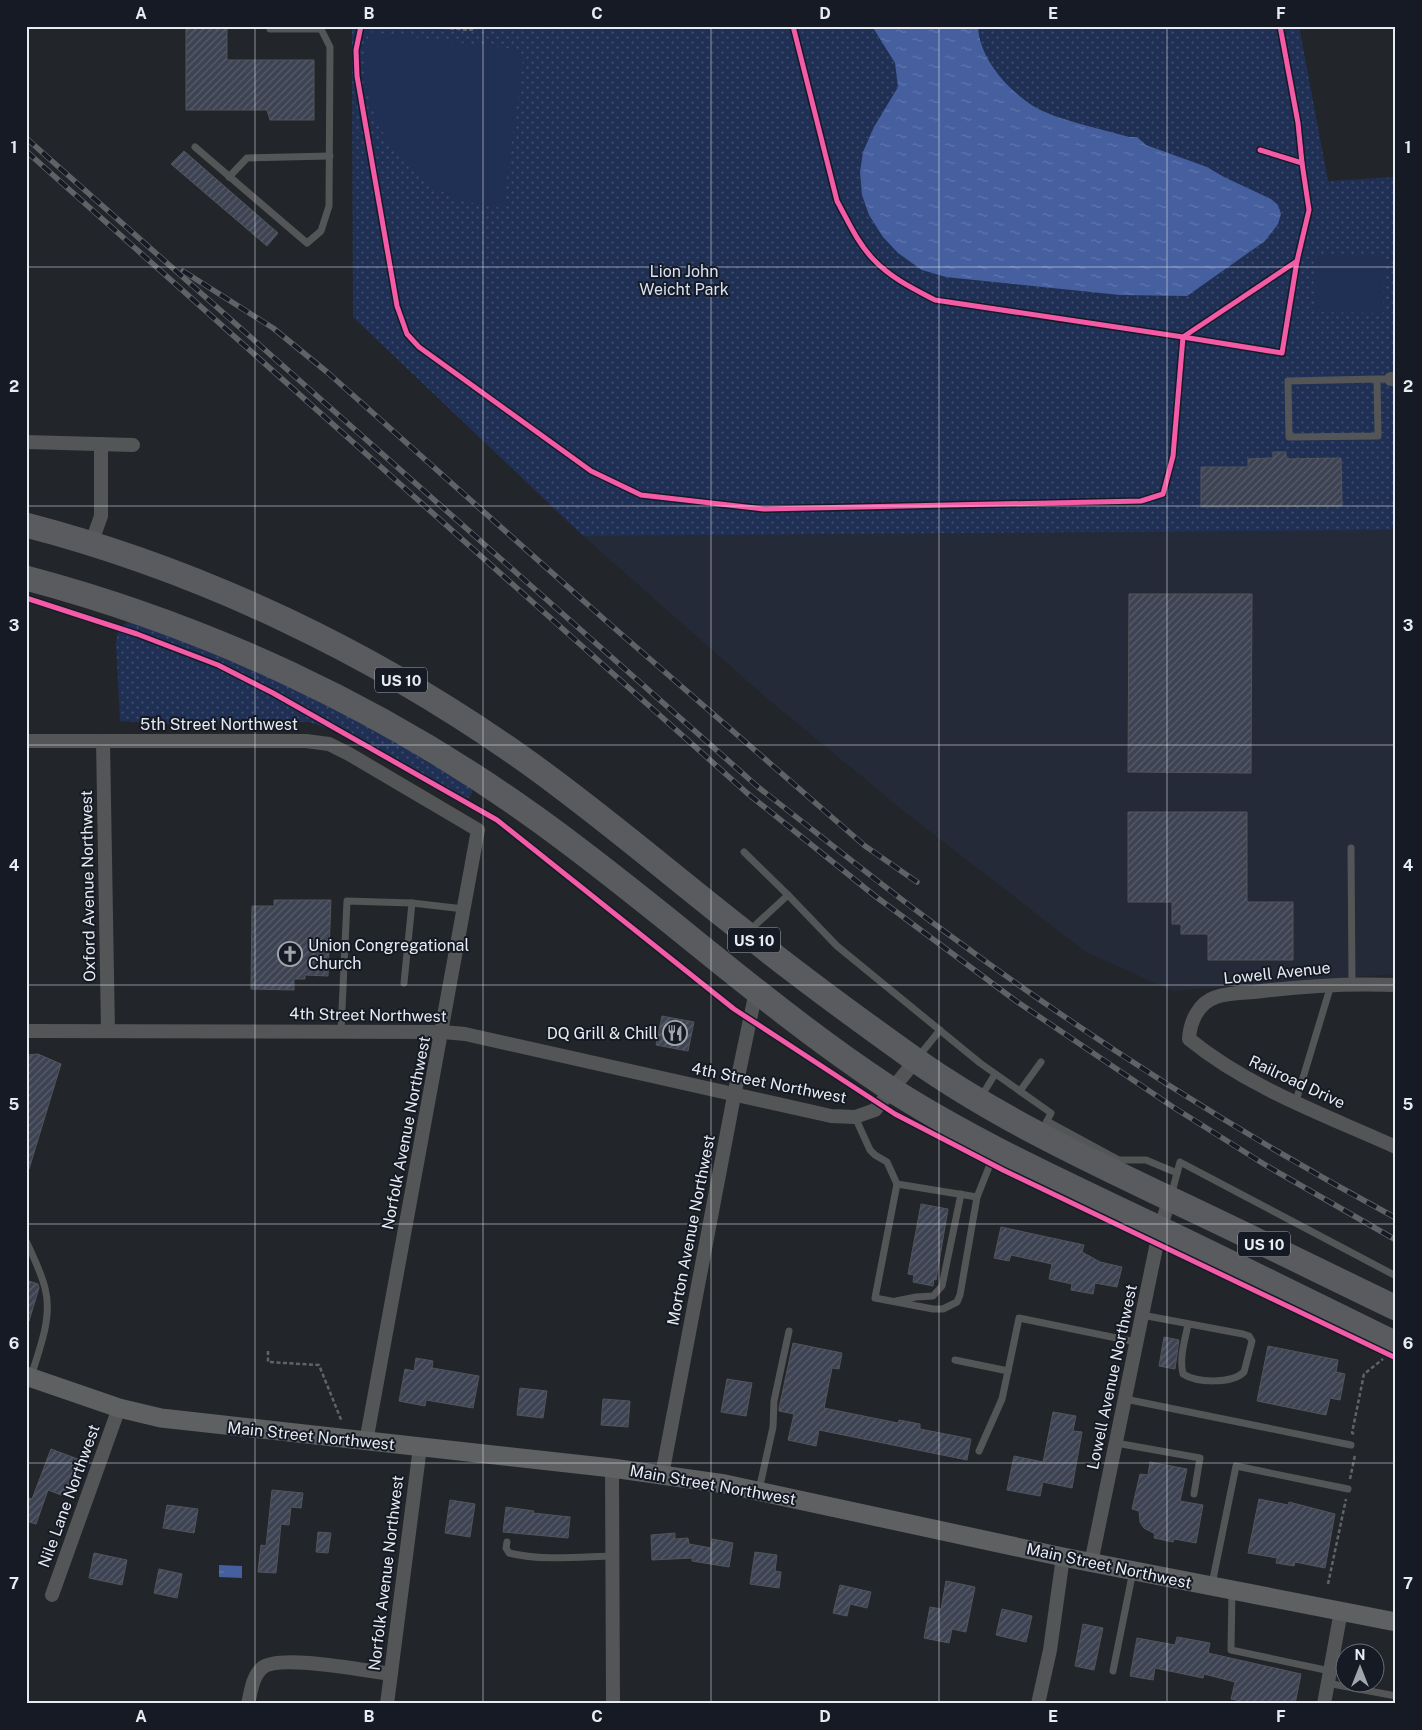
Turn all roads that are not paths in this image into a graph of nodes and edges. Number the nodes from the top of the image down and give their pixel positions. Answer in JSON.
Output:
{"nodes":[{"id":1,"x":270,"y":26,"type":"edge"},
{"id":2,"x":321,"y":28,"type":"edge"},
{"id":3,"x":195,"y":148,"type":"dead end"},
{"id":4,"x":330,"y":156,"type":"junction"},
{"id":5,"x":229,"y":176,"type":"junction"},
{"id":6,"x":1377,"y":379,"type":"junction"},
{"id":7,"x":1394,"y":379,"type":"edge"},
{"id":8,"x":26,"y":442,"type":"edge"},
{"id":9,"x":101,"y":444,"type":"junction"},
{"id":10,"x":133,"y":445,"type":"dead end"},
{"id":11,"x":26,"y":525,"type":"edge"},
{"id":12,"x":91,"y":544,"type":"junction"},
{"id":13,"x":26,"y":578,"type":"edge"},
{"id":14,"x":26,"y":741,"type":"edge"},
{"id":15,"x":103,"y":741,"type":"junction"},
{"id":16,"x":478,"y":830,"type":"joint"},
{"id":17,"x":1351,"y":848,"type":"dead end"},
{"id":18,"x":744,"y":852,"type":"dead end"},
{"id":19,"x":788,"y":895,"type":"junction"},
{"id":20,"x":412,"y":903,"type":"junction"},
{"id":21,"x":464,"y":909,"type":"junction"},
{"id":22,"x":746,"y":934,"type":"junction"},
{"id":23,"x":404,"y":983,"type":"dead end"},
{"id":24,"x":1352,"y":984,"type":"junction"},
{"id":25,"x":1331,"y":985,"type":"junction"},
{"id":26,"x":1396,"y":985,"type":"edge"},
{"id":27,"x":756,"y":991,"type":"junction"},
{"id":28,"x":940,"y":1030,"type":"junction"},
{"id":29,"x":26,"y":1031,"type":"edge"},
{"id":30,"x":108,"y":1031,"type":"junction"},
{"id":31,"x":341,"y":1031,"type":"junction"},
{"id":32,"x":443,"y":1032,"type":"junction"},
{"id":33,"x":1188,"y":1039,"type":"joint"},
{"id":34,"x":916,"y":1060,"type":"junction"},
{"id":35,"x":1041,"y":1062,"type":"dead end"},
{"id":36,"x":995,"y":1074,"type":"junction"},
{"id":37,"x":891,"y":1089,"type":"junction"},
{"id":38,"x":1020,"y":1091,"type":"junction"},
{"id":39,"x":734,"y":1096,"type":"junction"},
{"id":40,"x":979,"y":1099,"type":"junction"},
{"id":41,"x":1296,"y":1102,"type":"junction"},
{"id":42,"x":855,"y":1117,"type":"junction"},
{"id":43,"x":1044,"y":1127,"type":"junction"},
{"id":44,"x":1396,"y":1147,"type":"edge"},
{"id":45,"x":996,"y":1149,"type":"junction"},
{"id":46,"x":1177,"y":1173,"type":"junction"},
{"id":47,"x":897,"y":1184,"type":"junction"},
{"id":48,"x":961,"y":1194,"type":"junction"},
{"id":49,"x":977,"y":1196,"type":"junction"},
{"id":50,"x":1170,"y":1199,"type":"junction"},
{"id":51,"x":1160,"y":1228,"type":"junction"},
{"id":52,"x":26,"y":1241,"type":"edge"},
{"id":53,"x":1396,"y":1276,"type":"edge"},
{"id":54,"x":893,"y":1302,"type":"junction"},
{"id":55,"x":1396,"y":1308,"type":"edge"},
{"id":56,"x":1142,"y":1315,"type":"junction"},
{"id":57,"x":1188,"y":1324,"type":"junction"},
{"id":58,"x":789,"y":1331,"type":"dead end"},
{"id":59,"x":1136,"y":1342,"type":"junction"},
{"id":60,"x":1390,"y":1351,"type":"edge"},
{"id":61,"x":955,"y":1360,"type":"dead end"},
{"id":62,"x":1008,"y":1371,"type":"junction"},
{"id":63,"x":29,"y":1377,"type":"edge"},
{"id":64,"x":1125,"y":1399,"type":"junction"},
{"id":65,"x":119,"y":1408,"type":"junction"},
{"id":66,"x":358,"y":1441,"type":"junction"},
{"id":67,"x":1116,"y":1443,"type":"junction"},
{"id":68,"x":1351,"y":1445,"type":"dead end"},
{"id":69,"x":420,"y":1448,"type":"junction"},
{"id":70,"x":979,"y":1450,"type":"dead end"},
{"id":71,"x":612,"y":1468,"type":"junction"},
{"id":72,"x":662,"y":1475,"type":"junction"},
{"id":73,"x":1348,"y":1489,"type":"road end"},
{"id":74,"x":758,"y":1491,"type":"junction"},
{"id":75,"x":1194,"y":1494,"type":"dead end"},
{"id":76,"x":507,"y":1542,"type":"dead end"},
{"id":77,"x":612,"y":1556,"type":"junction"},
{"id":78,"x":1063,"y":1557,"type":"junction"},
{"id":79,"x":1091,"y":1563,"type":"junction"},
{"id":80,"x":1133,"y":1571,"type":"junction"},
{"id":81,"x":1212,"y":1586,"type":"junction"},
{"id":82,"x":1232,"y":1590,"type":"junction"},
{"id":83,"x":52,"y":1595,"type":"dead end"},
{"id":84,"x":1341,"y":1611,"type":"junction"},
{"id":85,"x":1396,"y":1622,"type":"edge"},
{"id":86,"x":1113,"y":1671,"type":"dead end"},
{"id":87,"x":391,"y":1674,"type":"junction"},
{"id":88,"x":1329,"y":1677,"type":"junction"},
{"id":89,"x":1396,"y":1696,"type":"edge"},
{"id":90,"x":248,"y":1704,"type":"edge"},
{"id":91,"x":387,"y":1704,"type":"edge"},
{"id":92,"x":613,"y":1704,"type":"edge"},
{"id":93,"x":1038,"y":1704,"type":"edge"},
{"id":94,"x":1324,"y":1704,"type":"edge"}],
"edges":[{"from":1,"to":2,"type":"lane"},
{"from":2,"to":4,"type":"lane"},
{"from":3,"to":5,"type":"lane"},
{"from":4,"to":5,"type":"lane"},
{"from":4,"to":5,"type":"lane"},
{"from":6,"to":6,"type":"lane"},
{"from":6,"to":7,"type":"lane"},
{"from":8,"to":9,"type":"street"},
{"from":9,"to":10,"type":"street"},
{"from":9,"to":12,"type":"street"},
{"from":11,"to":12,"type":"highway","number":"US 10"},
{"from":12,"to":22,"type":"highway","number":"US 10"},
{"from":13,"to":27,"type":"highway","number":"US 10"},
{"from":14,"to":15,"type":"street","name":"5th Street Northwest"},
{"from":15,"to":16,"type":"street","name":"5th Street Northwest"},
{"from":15,"to":30,"type":"street","name":"Oxford Avenue Northwest"},
{"from":16,"to":21,"type":"street","name":"Norfolk Avenue Northwest"},
{"from":17,"to":24,"type":"lane"},
{"from":18,"to":19,"type":"lane"},
{"from":19,"to":22,"type":"lane"},
{"from":19,"to":28,"type":"lane"},
{"from":20,"to":21,"type":"lane"},
{"from":20,"to":23,"type":"lane"},
{"from":20,"to":31,"type":"lane"},
{"from":21,"to":32,"type":"street","name":"Norfolk Avenue Northwest"},
{"from":22,"to":34,"type":"highway","number":"US 10"},
{"from":24,"to":25,"type":"street","name":"Lowell Avenue"},
{"from":24,"to":26,"type":"street","name":"Lowell Avenue"},
{"from":25,"to":33,"type":"street","name":"Lowell Avenue"},
{"from":25,"to":41,"type":"lane"},
{"from":27,"to":37,"type":"highway","number":"US 10"},
{"from":27,"to":39,"type":"street","name":"Morton Avenue Northwest"},
{"from":28,"to":34,"type":"lane"},
{"from":28,"to":36,"type":"lane"},
{"from":29,"to":30,"type":"street","name":"4th Street Northwest"},
{"from":30,"to":31,"type":"street","name":"4th Street Northwest"},
{"from":31,"to":32,"type":"street","name":"4th Street Northwest"},
{"from":32,"to":39,"type":"street","name":"4th Street Northwest"},
{"from":32,"to":66,"type":"street","name":"Norfolk Avenue Northwest"},
{"from":33,"to":41,"type":"street","name":"Railroad Drive"},
{"from":34,"to":37,"type":"street","name":"4th Street Northwest"},
{"from":34,"to":40,"type":"highway","number":"US 10"},
{"from":35,"to":38,"type":"lane"},
{"from":36,"to":38,"type":"lane"},
{"from":36,"to":40,"type":"lane"},
{"from":37,"to":42,"type":"street","name":"4th Street Northwest"},
{"from":37,"to":45,"type":"highway","number":"US 10"},
{"from":38,"to":43,"type":"lane"},
{"from":39,"to":42,"type":"street","name":"4th Street Northwest"},
{"from":39,"to":72,"type":"street","name":"Morton Avenue Northwest"},
{"from":40,"to":43,"type":"highway","number":"US 10"},
{"from":41,"to":44,"type":"street","name":"Railroad Drive"},
{"from":42,"to":47,"type":"lane"},
{"from":43,"to":46,"type":"lane"},
{"from":43,"to":50,"type":"highway","number":"US 10"},
{"from":45,"to":49,"type":"lane"},
{"from":45,"to":51,"type":"highway","number":"US 10"},
{"from":46,"to":50,"type":"lane"},
{"from":46,"to":53,"type":"lane"},
{"from":47,"to":48,"type":"lane"},
{"from":47,"to":54,"type":"lane"},
{"from":48,"to":49,"type":"lane"},
{"from":48,"to":54,"type":"lane"},
{"from":49,"to":54,"type":"lane"},
{"from":50,"to":51,"type":"street","name":"Lowell Avenue Northwest"},
{"from":50,"to":55,"type":"highway","number":"US 10"},
{"from":51,"to":56,"type":"street","name":"Lowell Avenue Northwest"},
{"from":51,"to":60,"type":"highway","number":"US 10"},
{"from":52,"to":63,"type":"lane"},
{"from":56,"to":57,"type":"lane"},
{"from":56,"to":59,"type":"street","name":"Lowell Avenue Northwest"},
{"from":57,"to":57,"type":"lane"},
{"from":58,"to":74,"type":"lane"},
{"from":59,"to":62,"type":"lane"},
{"from":59,"to":64,"type":"street","name":"Lowell Avenue Northwest"},
{"from":61,"to":62,"type":"lane"},
{"from":62,"to":70,"type":"lane"},
{"from":63,"to":65,"type":"street","name":"Main Street Northwest"},
{"from":64,"to":67,"type":"street","name":"Lowell Avenue Northwest"},
{"from":64,"to":68,"type":"lane"},
{"from":65,"to":66,"type":"street","name":"Main Street Northwest"},
{"from":65,"to":83,"type":"street","name":"Nile Lane Northwest"},
{"from":66,"to":69,"type":"street","name":"Main Street Northwest"},
{"from":67,"to":75,"type":"lane"},
{"from":67,"to":79,"type":"street","name":"Lowell Avenue Northwest"},
{"from":69,"to":71,"type":"street","name":"Main Street Northwest"},
{"from":69,"to":87,"type":"street","name":"Norfolk Avenue Northwest"},
{"from":71,"to":72,"type":"street","name":"Main Street Northwest"},
{"from":71,"to":77,"type":"street"},
{"from":72,"to":74,"type":"street","name":"Main Street Northwest"},
{"from":73,"to":81,"type":"lane"},
{"from":74,"to":78,"type":"street","name":"Main Street Northwest"},
{"from":76,"to":77,"type":"lane"},
{"from":77,"to":92,"type":"street"},
{"from":78,"to":79,"type":"street","name":"Main Street Northwest"},
{"from":78,"to":93,"type":"street"},
{"from":79,"to":80,"type":"street","name":"Main Street Northwest"},
{"from":80,"to":81,"type":"street","name":"Main Street Northwest"},
{"from":80,"to":86,"type":"lane"},
{"from":81,"to":82,"type":"street","name":"Main Street Northwest"},
{"from":82,"to":84,"type":"street","name":"Main Street Northwest"},
{"from":82,"to":88,"type":"lane"},
{"from":84,"to":85,"type":"street","name":"Main Street Northwest"},
{"from":84,"to":88,"type":"street"},
{"from":87,"to":90,"type":"street"},
{"from":87,"to":91,"type":"street","name":"Norfolk Avenue Northwest"},
{"from":88,"to":89,"type":"lane"},
{"from":88,"to":94,"type":"street"}]}
